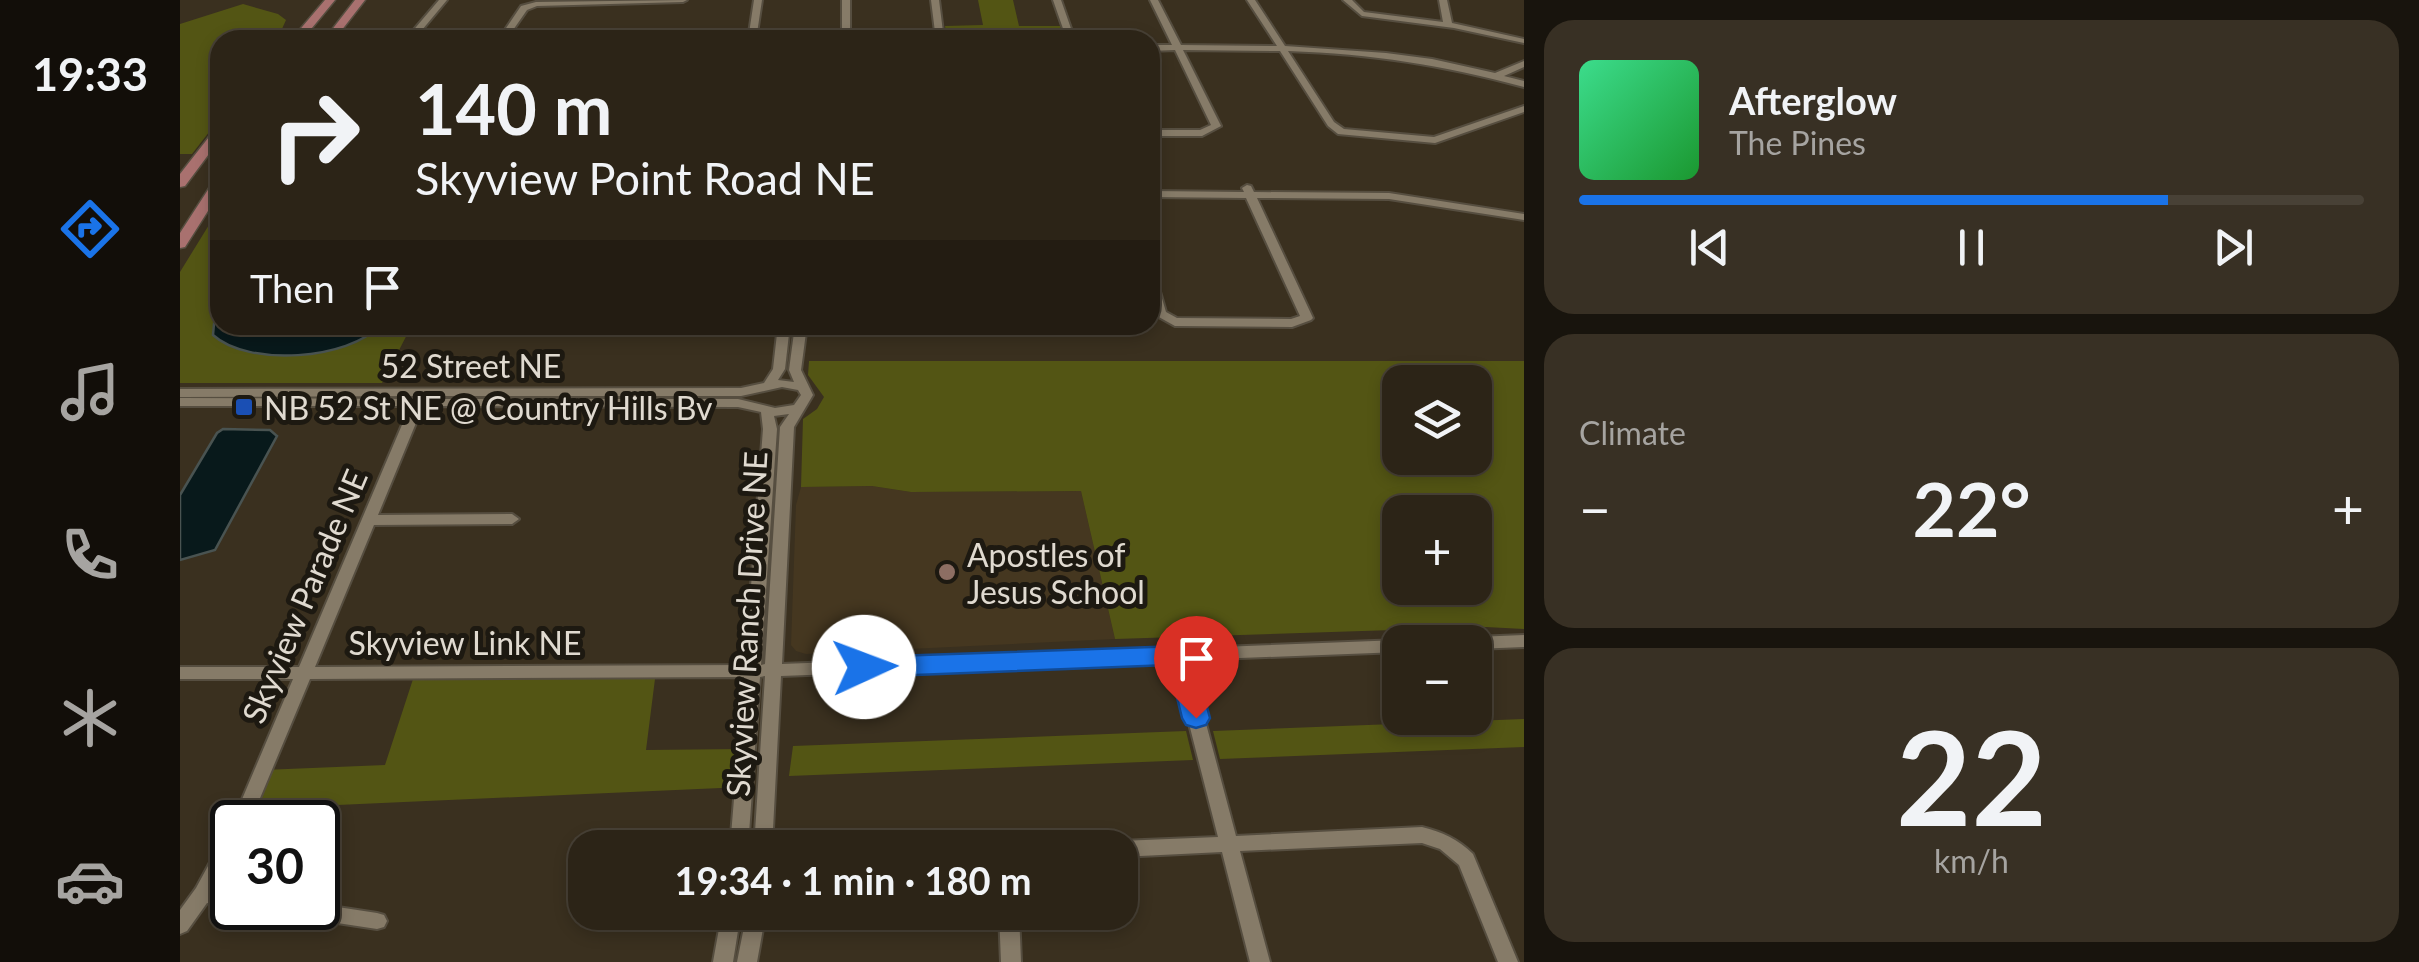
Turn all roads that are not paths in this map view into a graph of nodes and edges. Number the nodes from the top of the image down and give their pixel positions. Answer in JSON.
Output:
{"nodes":[{"id":1,"x":330,"y":0,"type":"edge"},
{"id":2,"x":350,"y":0,"type":"edge"},
{"id":3,"x":360,"y":0,"type":"edge"},
{"id":4,"x":443,"y":0,"type":"edge"},
{"id":5,"x":662,"y":0,"type":"edge"},
{"id":6,"x":683,"y":0,"type":"edge"},
{"id":7,"x":758,"y":0,"type":"edge"},
{"id":8,"x":846,"y":0,"type":"edge"},
{"id":9,"x":935,"y":0,"type":"edge"},
{"id":10,"x":1057,"y":0,"type":"edge"},
{"id":11,"x":1154,"y":0,"type":"edge"},
{"id":12,"x":1251,"y":0,"type":"edge"},
{"id":13,"x":1348,"y":0,"type":"edge"},
{"id":14,"x":1443,"y":0,"type":"edge"},
{"id":15,"x":661,"y":16,"type":"dead end"},
{"id":16,"x":1448,"y":24,"type":"junction"},
{"id":17,"x":304,"y":30,"type":"edge"},
{"id":18,"x":334,"y":30,"type":"edge"},
{"id":19,"x":336,"y":30,"type":"edge"},
{"id":20,"x":418,"y":30,"type":"edge"},
{"id":21,"x":509,"y":30,"type":"edge"},
{"id":22,"x":754,"y":30,"type":"edge"},
{"id":23,"x":846,"y":30,"type":"edge"},
{"id":24,"x":939,"y":30,"type":"edge"},
{"id":25,"x":1067,"y":30,"type":"edge"},
{"id":26,"x":1524,"y":40,"type":"edge"},
{"id":27,"x":1160,"y":48,"type":"edge"},
{"id":28,"x":1177,"y":48,"type":"junction"},
{"id":29,"x":1281,"y":48,"type":"junction"},
{"id":30,"x":1524,"y":64,"type":"edge"},
{"id":31,"x":1496,"y":76,"type":"junction"},
{"id":32,"x":1524,"y":84,"type":"edge"},
{"id":33,"x":1524,"y":108,"type":"edge"},
{"id":34,"x":1160,"y":133,"type":"edge"},
{"id":35,"x":210,"y":144,"type":"edge"},
{"id":36,"x":180,"y":184,"type":"edge"},
{"id":37,"x":1160,"y":191,"type":"edge"},
{"id":38,"x":1248,"y":191,"type":"junction"},
{"id":39,"x":210,"y":198,"type":"edge"},
{"id":40,"x":1520,"y":210,"type":"edge"},
{"id":41,"x":180,"y":244,"type":"edge"},
{"id":42,"x":1160,"y":311,"type":"edge"},
{"id":43,"x":783,"y":335,"type":"edge"},
{"id":44,"x":800,"y":335,"type":"edge"},
{"id":45,"x":766,"y":387,"type":"junction"},
{"id":46,"x":801,"y":388,"type":"junction"},
{"id":47,"x":180,"y":392,"type":"edge"},
{"id":48,"x":420,"y":397,"type":"junction"},
{"id":49,"x":180,"y":402,"type":"edge"},
{"id":50,"x":799,"y":408,"type":"junction"},
{"id":51,"x":764,"y":409,"type":"junction"},
{"id":52,"x":512,"y":519,"type":"dead end"},
{"id":53,"x":369,"y":520,"type":"junction"},
{"id":54,"x":1524,"y":641,"type":"edge"},
{"id":55,"x":1492,"y":642,"type":"edge"},
{"id":56,"x":1382,"y":647,"type":"edge"},
{"id":57,"x":1180,"y":655,"type":"junction"},
{"id":58,"x":774,"y":670,"type":"junction"},
{"id":59,"x":750,"y":671,"type":"junction"},
{"id":60,"x":180,"y":673,"type":"edge"},
{"id":61,"x":304,"y":673,"type":"junction"},
{"id":62,"x":250,"y":800,"type":"edge"},
{"id":63,"x":739,"y":830,"type":"edge"},
{"id":64,"x":764,"y":830,"type":"edge"},
{"id":65,"x":1230,"y":844,"type":"junction"},
{"id":66,"x":1138,"y":847,"type":"edge"},
{"id":67,"x":210,"y":879,"type":"edge"},
{"id":68,"x":202,"y":894,"type":"junction"},
{"id":69,"x":210,"y":895,"type":"edge"},
{"id":70,"x":340,"y":915,"type":"edge"},
{"id":71,"x":377,"y":921,"type":"dead end"},
{"id":72,"x":180,"y":925,"type":"edge"},
{"id":73,"x":729,"y":930,"type":"edge"},
{"id":74,"x":753,"y":930,"type":"edge"},
{"id":75,"x":1010,"y":930,"type":"edge"},
{"id":76,"x":723,"y":962,"type":"edge"},
{"id":77,"x":747,"y":962,"type":"edge"},
{"id":78,"x":1012,"y":962,"type":"edge"},
{"id":79,"x":1260,"y":962,"type":"edge"},
{"id":80,"x":1508,"y":962,"type":"edge"}],
"edges":[{"from":1,"to":17,"type":"main road"},
{"from":2,"to":18,"type":"main road"},
{"from":3,"to":19,"type":"main road"},
{"from":4,"to":20,"type":"street"},
{"from":5,"to":6,"type":"street"},
{"from":5,"to":15,"type":"street"},
{"from":5,"to":21,"type":"street"},
{"from":7,"to":22,"type":"street"},
{"from":8,"to":23,"type":"street"},
{"from":9,"to":24,"type":"street"},
{"from":10,"to":25,"type":"street"},
{"from":11,"to":28,"type":"street"},
{"from":12,"to":29,"type":"street"},
{"from":13,"to":16,"type":"street"},
{"from":14,"to":16,"type":"street"},
{"from":16,"to":26,"type":"street"},
{"from":27,"to":28,"type":"street"},
{"from":28,"to":29,"type":"street"},
{"from":28,"to":34,"type":"street"},
{"from":29,"to":31,"type":"street"},
{"from":29,"to":33,"type":"street"},
{"from":30,"to":31,"type":"street"},
{"from":31,"to":32,"type":"street"},
{"from":35,"to":36,"type":"main road"},
{"from":37,"to":38,"type":"street"},
{"from":38,"to":40,"type":"street"},
{"from":38,"to":42,"type":"street"},
{"from":39,"to":41,"type":"main road"},
{"from":43,"to":45,"type":"street"},
{"from":44,"to":46,"type":"street"},
{"from":45,"to":46,"type":"street","name":"52 Street NE"},
{"from":45,"to":48,"type":"street","name":"52 Street NE"},
{"from":45,"to":51,"type":"street","name":"Skyview Ranch Drive NE"},
{"from":46,"to":50,"type":"street","name":"Skyview Ranch Drive NE"},
{"from":47,"to":48,"type":"street","name":"52 Street NE"},
{"from":48,"to":49,"type":"street","name":"52 Street NE"},
{"from":48,"to":51,"type":"street","name":"52 Street NE"},
{"from":48,"to":53,"type":"street","name":"Skyview Parade NE"},
{"from":50,"to":51,"type":"street","name":"52 Street NE"},
{"from":50,"to":58,"type":"street","name":"Skyview Ranch Drive NE"},
{"from":51,"to":59,"type":"street","name":"Skyview Ranch Drive NE"},
{"from":52,"to":53,"type":"street"},
{"from":53,"to":61,"type":"street","name":"Skyview Parade NE"},
{"from":54,"to":55,"type":"street"},
{"from":56,"to":57,"type":"street","name":"Skyview Link NE"},
{"from":57,"to":58,"type":"street","name":"Skyview Link NE"},
{"from":57,"to":65,"type":"street"},
{"from":58,"to":59,"type":"street","name":"Skyview Link NE"},
{"from":58,"to":64,"type":"street","name":"Skyview Ranch Drive NE"},
{"from":59,"to":61,"type":"street","name":"Skyview Link NE"},
{"from":59,"to":63,"type":"street","name":"Skyview Ranch Drive NE"},
{"from":60,"to":61,"type":"street","name":"Skyview Link NE"},
{"from":61,"to":62,"type":"street","name":"Skyview Parade NE"},
{"from":65,"to":66,"type":"street"},
{"from":65,"to":79,"type":"street"},
{"from":65,"to":80,"type":"street"},
{"from":67,"to":68,"type":"street"},
{"from":68,"to":69,"type":"street"},
{"from":68,"to":72,"type":"street"},
{"from":70,"to":71,"type":"street"},
{"from":73,"to":76,"type":"street"},
{"from":74,"to":77,"type":"street"},
{"from":75,"to":78,"type":"street"}]}
